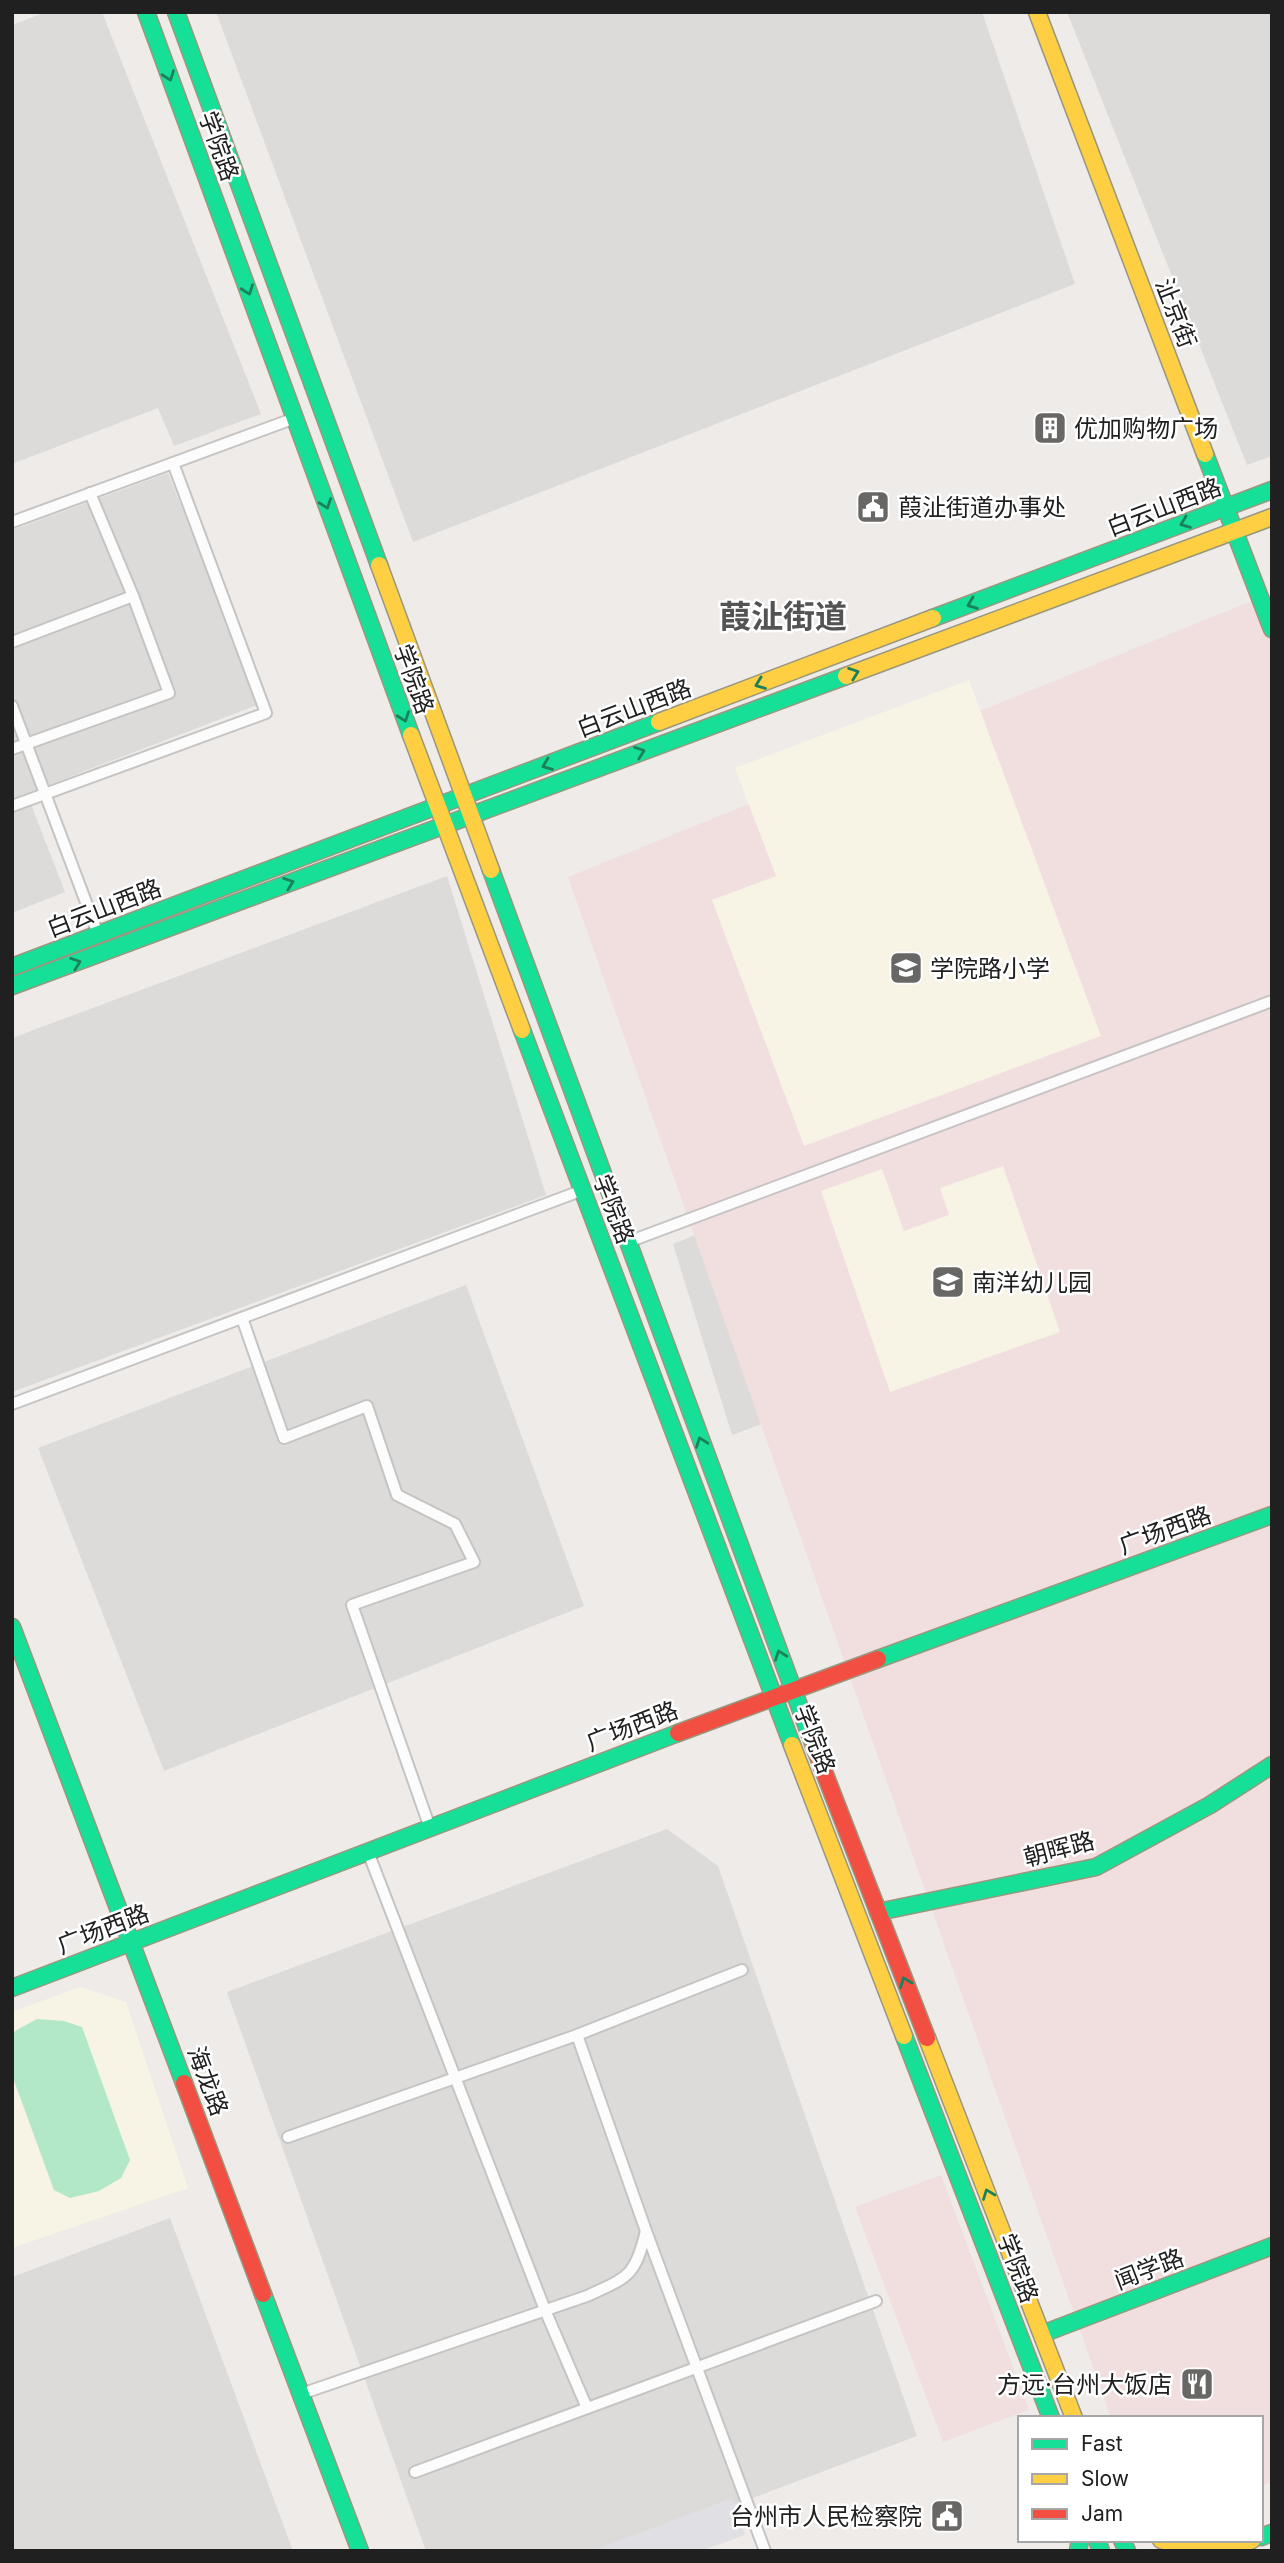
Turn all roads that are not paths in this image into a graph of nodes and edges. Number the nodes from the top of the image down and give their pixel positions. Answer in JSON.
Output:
{"nodes":[{"id":1,"x":146,"y":12,"type":"edge"},
{"id":2,"x":176,"y":12,"type":"edge"},
{"id":3,"x":1037,"y":12,"type":"edge"},
{"id":4,"x":295,"y":418,"type":"junction"},
{"id":5,"x":173,"y":463,"type":"junction"},
{"id":6,"x":1272,"y":490,"type":"edge"},
{"id":7,"x":90,"y":493,"type":"junction"},
{"id":8,"x":1226,"y":508,"type":"junction"},
{"id":9,"x":1272,"y":517,"type":"edge"},
{"id":10,"x":12,"y":522,"type":"edge"},
{"id":11,"x":1234,"y":531,"type":"junction"},
{"id":12,"x":133,"y":596,"type":"junction"},
{"id":13,"x":1272,"y":629,"type":"edge"},
{"id":14,"x":12,"y":642,"type":"edge"},
{"id":15,"x":12,"y":705,"type":"edge"},
{"id":16,"x":27,"y":744,"type":"junction"},
{"id":17,"x":12,"y":750,"type":"edge"},
{"id":18,"x":46,"y":793,"type":"junction"},
{"id":19,"x":464,"y":796,"type":"junction"},
{"id":20,"x":12,"y":806,"type":"edge"},
{"id":21,"x":437,"y":806,"type":"junction"},
{"id":22,"x":471,"y":816,"type":"junction"},
{"id":23,"x":445,"y":825,"type":"junction"},
{"id":24,"x":98,"y":934,"type":"junction"},
{"id":25,"x":12,"y":967,"type":"edge"},
{"id":26,"x":12,"y":986,"type":"edge"},
{"id":27,"x":1272,"y":1001,"type":"edge"},
{"id":28,"x":583,"y":1190,"type":"junction"},
{"id":29,"x":628,"y":1242,"type":"junction"},
{"id":30,"x":242,"y":1318,"type":"junction"},
{"id":31,"x":12,"y":1404,"type":"edge"},
{"id":32,"x":1272,"y":1515,"type":"edge"},
{"id":33,"x":12,"y":1627,"type":"edge"},
{"id":34,"x":792,"y":1690,"type":"junction"},
{"id":35,"x":774,"y":1697,"type":"junction"},
{"id":36,"x":1272,"y":1765,"type":"edge"},
{"id":37,"x":430,"y":1828,"type":"junction"},
{"id":38,"x":368,"y":1852,"type":"junction"},
{"id":39,"x":878,"y":1912,"type":"junction"},
{"id":40,"x":132,"y":1942,"type":"junction"},
{"id":41,"x":742,"y":1970,"type":"dead end"},
{"id":42,"x":12,"y":1988,"type":"edge"},
{"id":43,"x":577,"y":2035,"type":"junction"},
{"id":44,"x":455,"y":2076,"type":"junction"},
{"id":45,"x":289,"y":2137,"type":"dead end"},
{"id":46,"x":646,"y":2231,"type":"junction"},
{"id":47,"x":1272,"y":2246,"type":"edge"},
{"id":48,"x":876,"y":2301,"type":"dead end"},
{"id":49,"x":545,"y":2310,"type":"junction"},
{"id":50,"x":1042,"y":2334,"type":"junction"},
{"id":51,"x":697,"y":2368,"type":"junction"},
{"id":52,"x":301,"y":2394,"type":"junction"},
{"id":53,"x":587,"y":2408,"type":"junction"},
{"id":54,"x":1050,"y":2416,"type":"edge"},
{"id":55,"x":1073,"y":2416,"type":"edge"},
{"id":56,"x":415,"y":2472,"type":"dead end"},
{"id":57,"x":1167,"y":2542,"type":"edge"},
{"id":58,"x":1247,"y":2542,"type":"edge"},
{"id":59,"x":360,"y":2551,"type":"edge"},
{"id":60,"x":765,"y":2551,"type":"edge"},
{"id":61,"x":1224,"y":2551,"type":"edge"}],
"edges":[{"from":1,"to":4,"type":"main road","name":"学院路","one_way":true},
{"from":2,"to":19,"type":"main road","name":"学院路"},
{"from":3,"to":8,"type":"main road","name":"沚京街"},
{"from":4,"to":5,"type":"street"},
{"from":4,"to":21,"type":"main road","name":"学院路","one_way":true},
{"from":5,"to":7,"type":"street"},
{"from":5,"to":18,"type":"street"},
{"from":6,"to":8,"type":"main road","name":"白云山西路"},
{"from":7,"to":10,"type":"street"},
{"from":7,"to":12,"type":"street"},
{"from":8,"to":11,"type":"main road","name":"沚京街"},
{"from":8,"to":19,"type":"main road","name":"白云山西路","one_way":true},
{"from":9,"to":11,"type":"main road","name":"白云山西路"},
{"from":11,"to":13,"type":"main road","name":"沚京街"},
{"from":22,"to":11,"type":"main road","name":"白云山西路","one_way":true},
{"from":12,"to":14,"type":"street"},
{"from":12,"to":16,"type":"street"},
{"from":15,"to":16,"type":"street"},
{"from":16,"to":17,"type":"street"},
{"from":16,"to":18,"type":"street"},
{"from":18,"to":20,"type":"street"},
{"from":18,"to":24,"type":"street"},
{"from":19,"to":21,"type":"main road","name":"白云山西路"},
{"from":19,"to":22,"type":"main road","name":"学院路"},
{"from":21,"to":23,"type":"main road","name":"学院路"},
{"from":21,"to":24,"type":"main road","name":"白云山西路"},
{"from":22,"to":23,"type":"main road","name":"白云山西路"},
{"from":22,"to":29,"type":"main road","name":"学院路"},
{"from":26,"to":23,"type":"main road","name":"白云山西路","one_way":true},
{"from":23,"to":28,"type":"main road","name":"学院路"},
{"from":24,"to":25,"type":"main road","name":"白云山西路"},
{"from":27,"to":29,"type":"street"},
{"from":28,"to":30,"type":"street"},
{"from":28,"to":35,"type":"main road","name":"学院路"},
{"from":34,"to":29,"type":"main road","name":"学院路","one_way":true},
{"from":30,"to":31,"type":"street"},
{"from":30,"to":37,"type":"street"},
{"from":32,"to":34,"type":"main road","name":"广场西路"},
{"from":33,"to":40,"type":"main road","name":"海龙路"},
{"from":34,"to":35,"type":"main road","name":"广场西路"},
{"from":34,"to":39,"type":"main road","name":"学院路"},
{"from":35,"to":37,"type":"main road","name":"广场西路"},
{"from":35,"to":54,"type":"main road","name":"学院路"},
{"from":36,"to":39,"type":"main road","name":"朝晖路"},
{"from":37,"to":38,"type":"main road","name":"广场西路"},
{"from":38,"to":40,"type":"main road","name":"广场西路"},
{"from":38,"to":44,"type":"street"},
{"from":50,"to":39,"type":"main road","name":"学院路","one_way":true},
{"from":40,"to":42,"type":"main road","name":"广场西路"},
{"from":40,"to":52,"type":"main road","name":"海龙路"},
{"from":41,"to":43,"type":"street"},
{"from":43,"to":44,"type":"street"},
{"from":43,"to":46,"type":"street"},
{"from":44,"to":45,"type":"street"},
{"from":44,"to":49,"type":"street"},
{"from":46,"to":49,"type":"street"},
{"from":46,"to":51,"type":"street"},
{"from":47,"to":50,"type":"main road","name":"闻学路"},
{"from":48,"to":51,"type":"street"},
{"from":49,"to":52,"type":"street"},
{"from":49,"to":53,"type":"street"},
{"from":50,"to":55,"type":"main road","name":"学院路"},
{"from":51,"to":53,"type":"street"},
{"from":51,"to":60,"type":"street"},
{"from":52,"to":59,"type":"main road","name":"海龙路"},
{"from":53,"to":56,"type":"street"},
{"from":57,"to":61,"type":"main road"},
{"from":58,"to":61,"type":"main road"}]}
